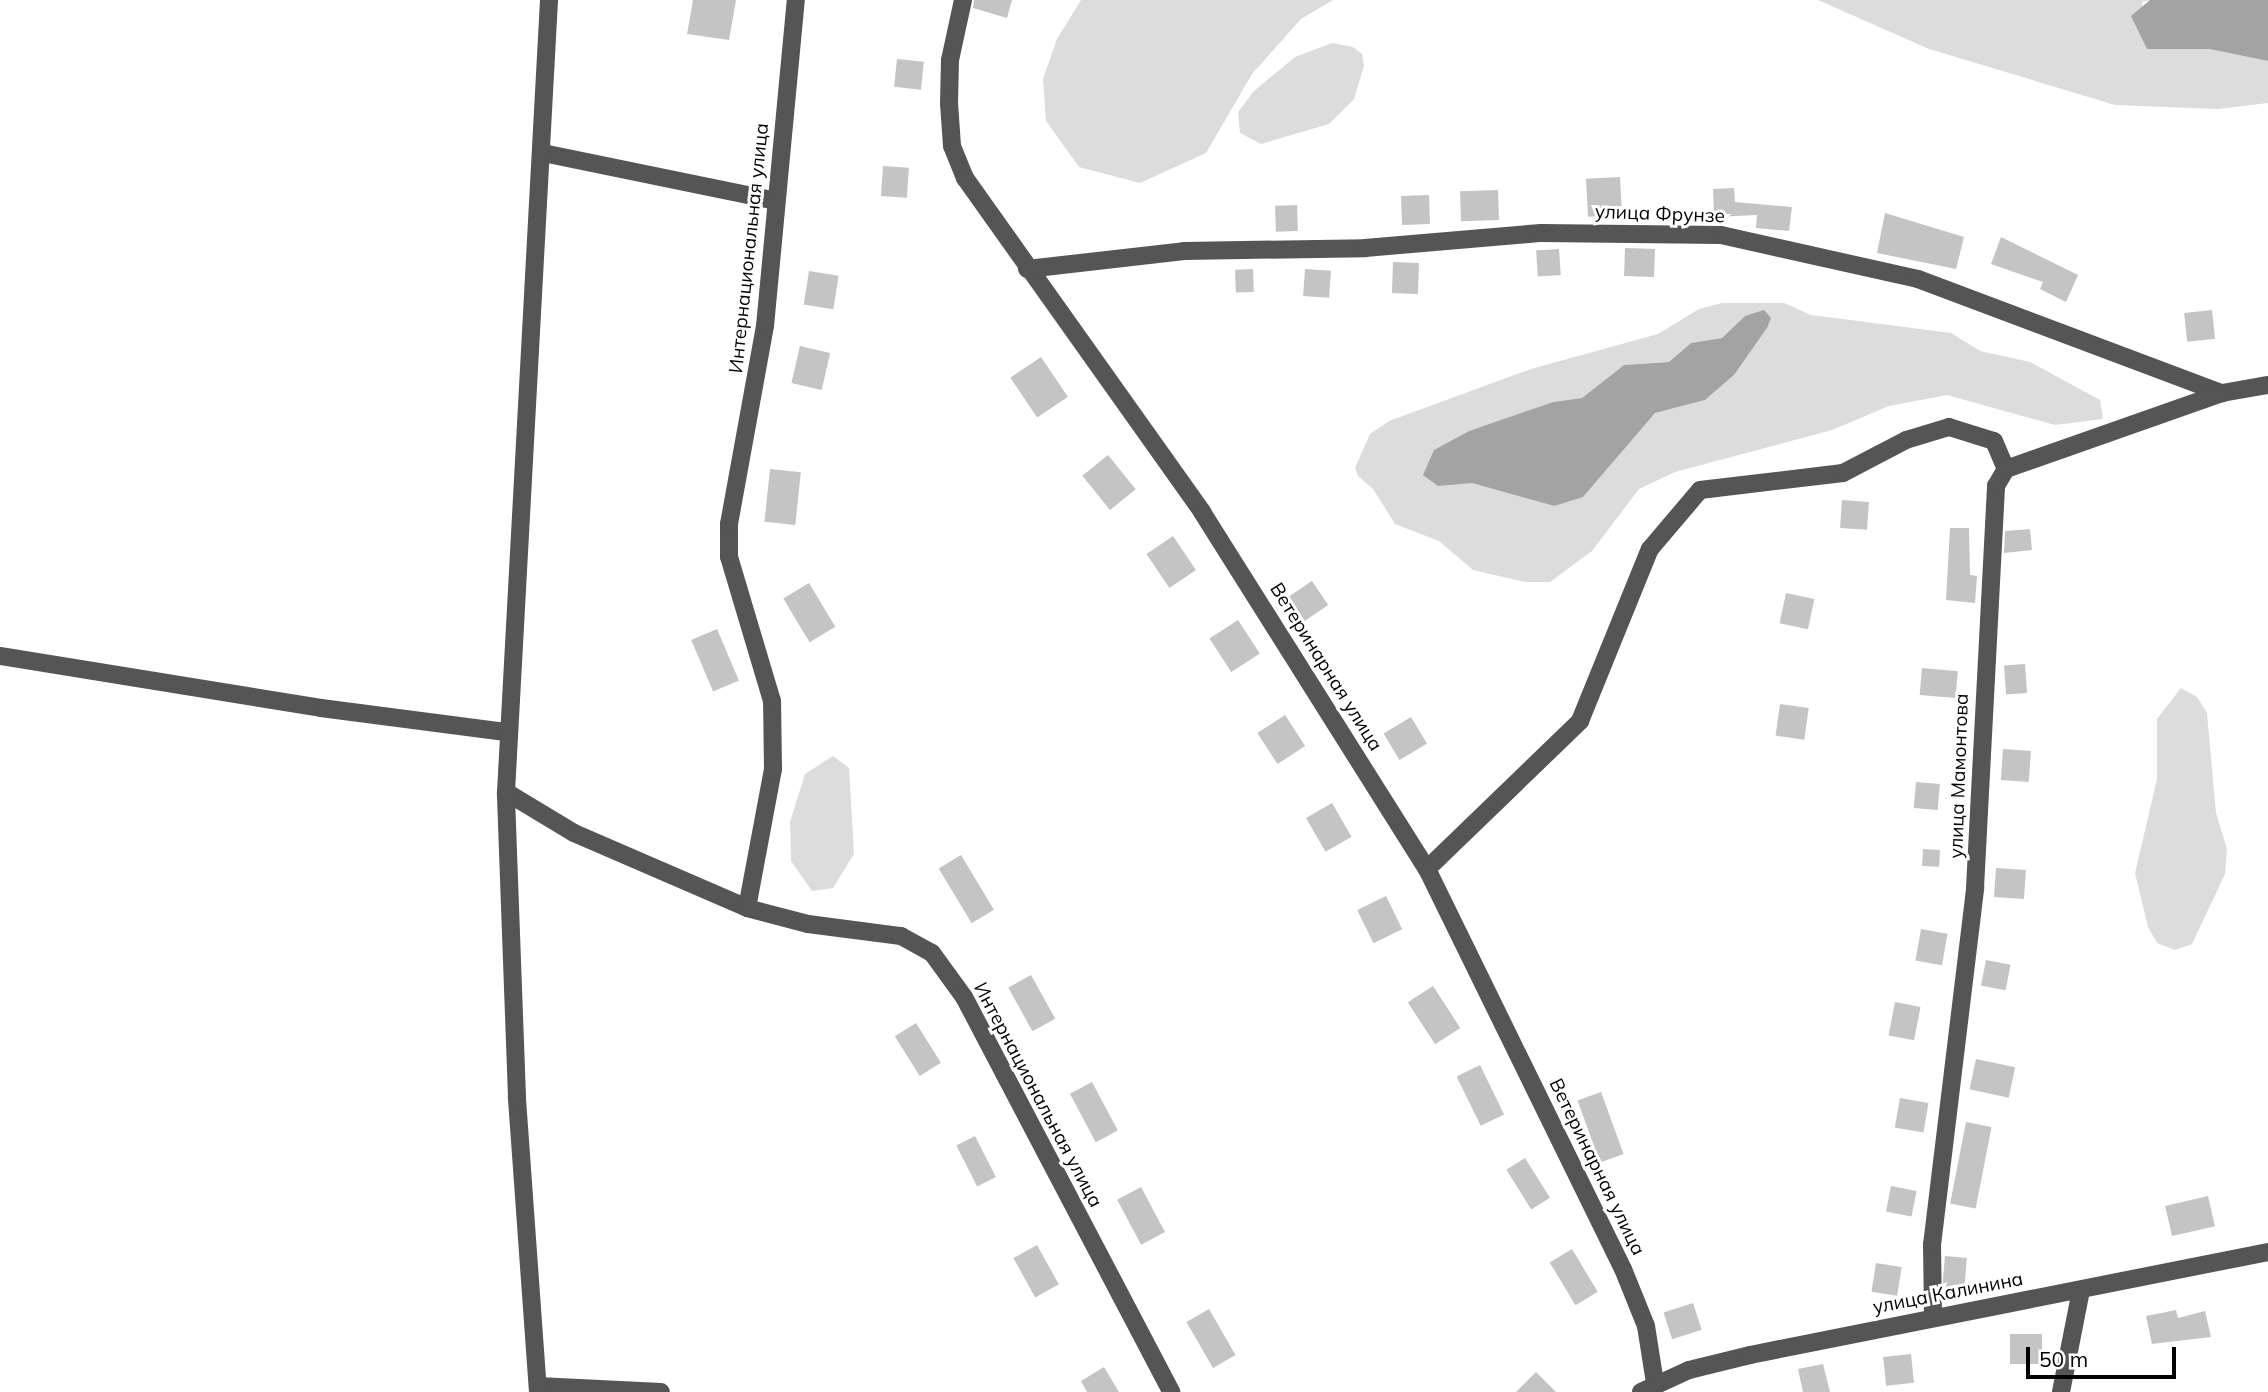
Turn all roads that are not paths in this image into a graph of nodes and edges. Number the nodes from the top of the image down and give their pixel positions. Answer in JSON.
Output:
{"nodes":[{"id":1,"x":548,"y":0,"type":"edge"},
{"id":2,"x":796,"y":0,"type":"edge"},
{"id":3,"x":962,"y":0,"type":"edge"},
{"id":4,"x":543,"y":153,"type":"junction"},
{"id":5,"x":776,"y":201,"type":"junction"},
{"id":6,"x":1027,"y":269,"type":"junction"},
{"id":7,"x":2268,"y":385,"type":"edge"},
{"id":8,"x":2222,"y":393,"type":"junction"},
{"id":9,"x":2006,"y":469,"type":"junction"},
{"id":10,"x":0,"y":656,"type":"edge"},
{"id":11,"x":507,"y":732,"type":"junction"},
{"id":12,"x":506,"y":792,"type":"junction"},
{"id":13,"x":1427,"y":869,"type":"junction"},
{"id":14,"x":747,"y":908,"type":"junction"},
{"id":15,"x":2268,"y":1252,"type":"edge"},
{"id":16,"x":2081,"y":1290,"type":"junction"},
{"id":17,"x":1933,"y":1315,"type":"junction"},
{"id":18,"x":1648,"y":1387,"type":"edge"},
{"id":19,"x":538,"y":1389,"type":"edge"},
{"id":20,"x":662,"y":1392,"type":"edge"},
{"id":21,"x":1171,"y":1392,"type":"edge"},
{"id":22,"x":2061,"y":1392,"type":"edge"}],
"edges":[{"from":1,"to":4,"type":"street"},
{"from":2,"to":5,"type":"street","name":"Интернациональная улица"},
{"from":3,"to":6,"type":"street","name":"Ветеринарная улица"},
{"from":4,"to":5,"type":"street"},
{"from":4,"to":11,"type":"street"},
{"from":5,"to":14,"type":"street","name":"Интернациональная улица"},
{"from":6,"to":8,"type":"street","name":"улица Фрунзе"},
{"from":6,"to":13,"type":"street","name":"Ветеринарная улица"},
{"from":7,"to":8,"type":"street"},
{"from":8,"to":9,"type":"street"},
{"from":9,"to":13,"type":"street"},
{"from":9,"to":17,"type":"street","name":"улица Мамонтова"},
{"from":10,"to":11,"type":"street"},
{"from":11,"to":12,"type":"street"},
{"from":12,"to":14,"type":"street","name":"Интернациональная улица"},
{"from":12,"to":19,"type":"street"},
{"from":13,"to":18,"type":"street","name":"Ветеринарная улица"},
{"from":14,"to":21,"type":"street","name":"Интернациональная улица"},
{"from":15,"to":16,"type":"street","name":"улица Калинина"},
{"from":16,"to":17,"type":"street","name":"улица Калинина"},
{"from":16,"to":22,"type":"street"},
{"from":17,"to":18,"type":"street","name":"улица Калинина"},
{"from":19,"to":20,"type":"street"}]}
